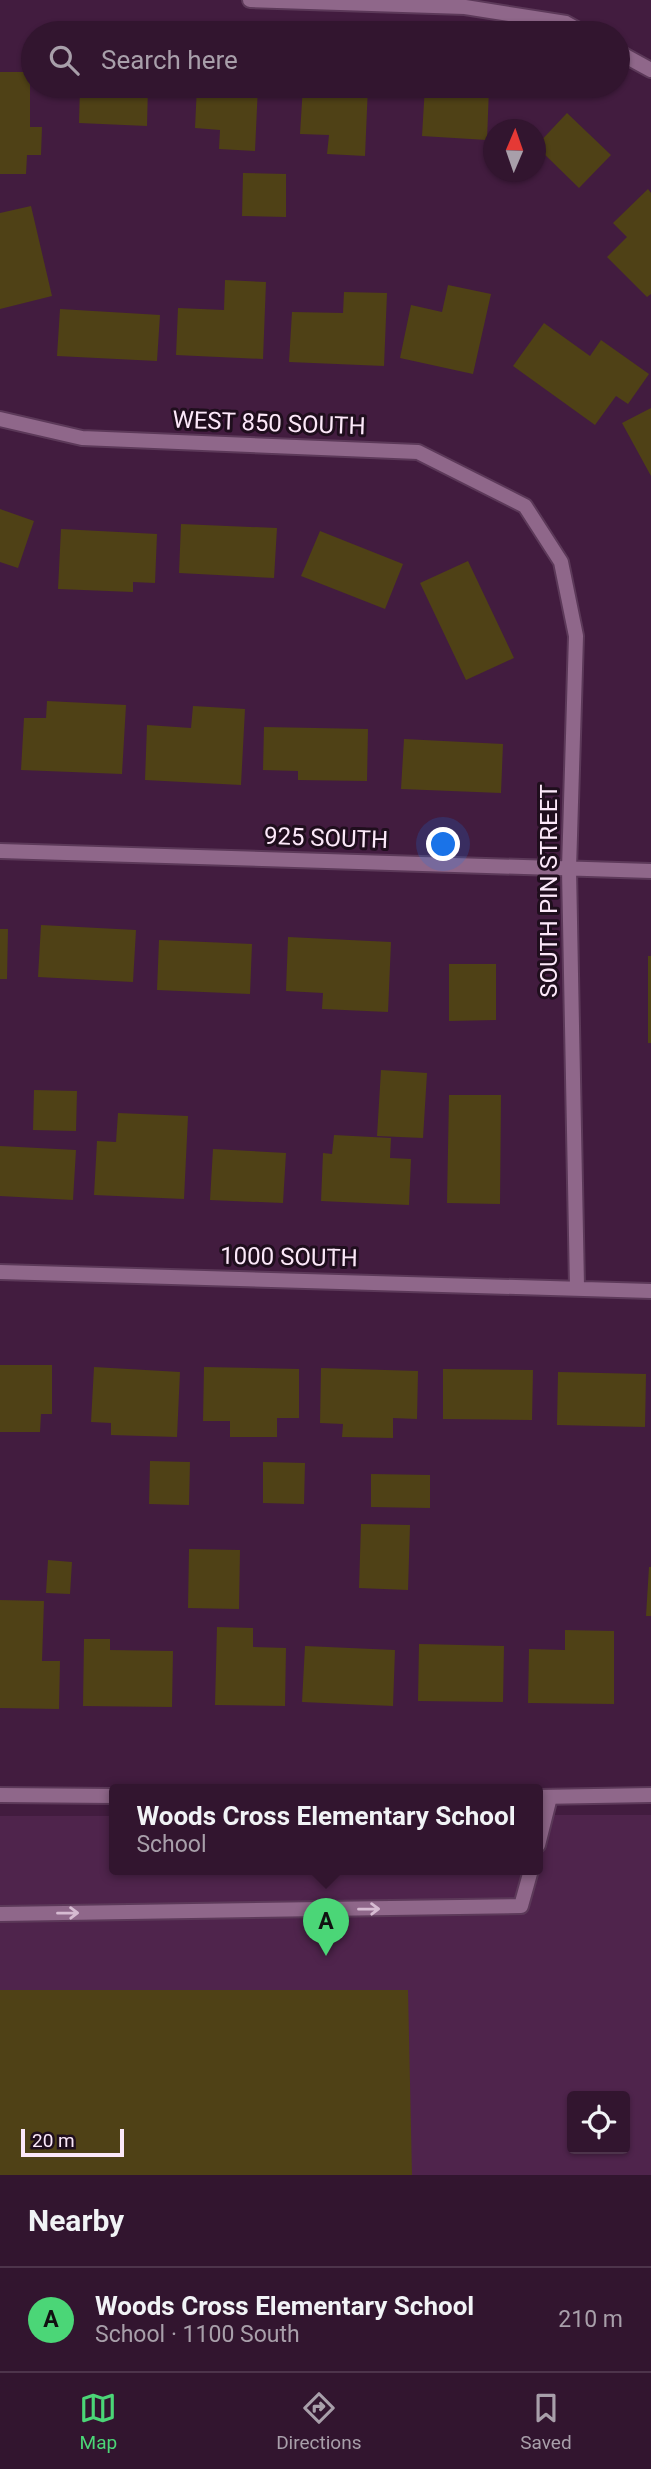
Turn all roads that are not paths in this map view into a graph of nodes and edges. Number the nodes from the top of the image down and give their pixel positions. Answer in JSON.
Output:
{"nodes":[{"id":1,"x":250,"y":0,"type":"edge"},
{"id":2,"x":554,"y":21,"type":"edge"},
{"id":3,"x":630,"y":59,"type":"edge"},
{"id":4,"x":651,"y":70,"type":"edge"},
{"id":5,"x":0,"y":419,"type":"edge"},
{"id":6,"x":526,"y":506,"type":"joint"},
{"id":7,"x":0,"y":851,"type":"edge"},
{"id":8,"x":569,"y":869,"type":"junction"},
{"id":9,"x":651,"y":871,"type":"edge"},
{"id":10,"x":0,"y":1272,"type":"edge"},
{"id":11,"x":577,"y":1287,"type":"junction"},
{"id":12,"x":651,"y":1291,"type":"edge"},
{"id":13,"x":0,"y":1795,"type":"edge"},
{"id":14,"x":651,"y":1795,"type":"edge"},
{"id":15,"x":109,"y":1796,"type":"edge"},
{"id":16,"x":544,"y":1797,"type":"edge"},
{"id":17,"x":530,"y":1875,"type":"edge"},
{"id":18,"x":0,"y":1914,"type":"edge"}],
"edges":[{"from":1,"to":2,"type":"street"},
{"from":3,"to":4,"type":"street"},
{"from":5,"to":6,"type":"street","name":"WEST 850 SOUTH"},
{"from":6,"to":8,"type":"street","name":"SOUTH PIN STREET"},
{"from":7,"to":8,"type":"street","name":"925 SOUTH"},
{"from":8,"to":9,"type":"street","name":"925 SOUTH"},
{"from":8,"to":11,"type":"street","name":"SOUTH PIN STREET"},
{"from":10,"to":11,"type":"street","name":"1000 SOUTH"},
{"from":11,"to":12,"type":"street","name":"1000 SOUTH"},
{"from":13,"to":15,"type":"street"},
{"from":14,"to":16,"type":"street"},
{"from":18,"to":17,"type":"street","one_way":true}]}
